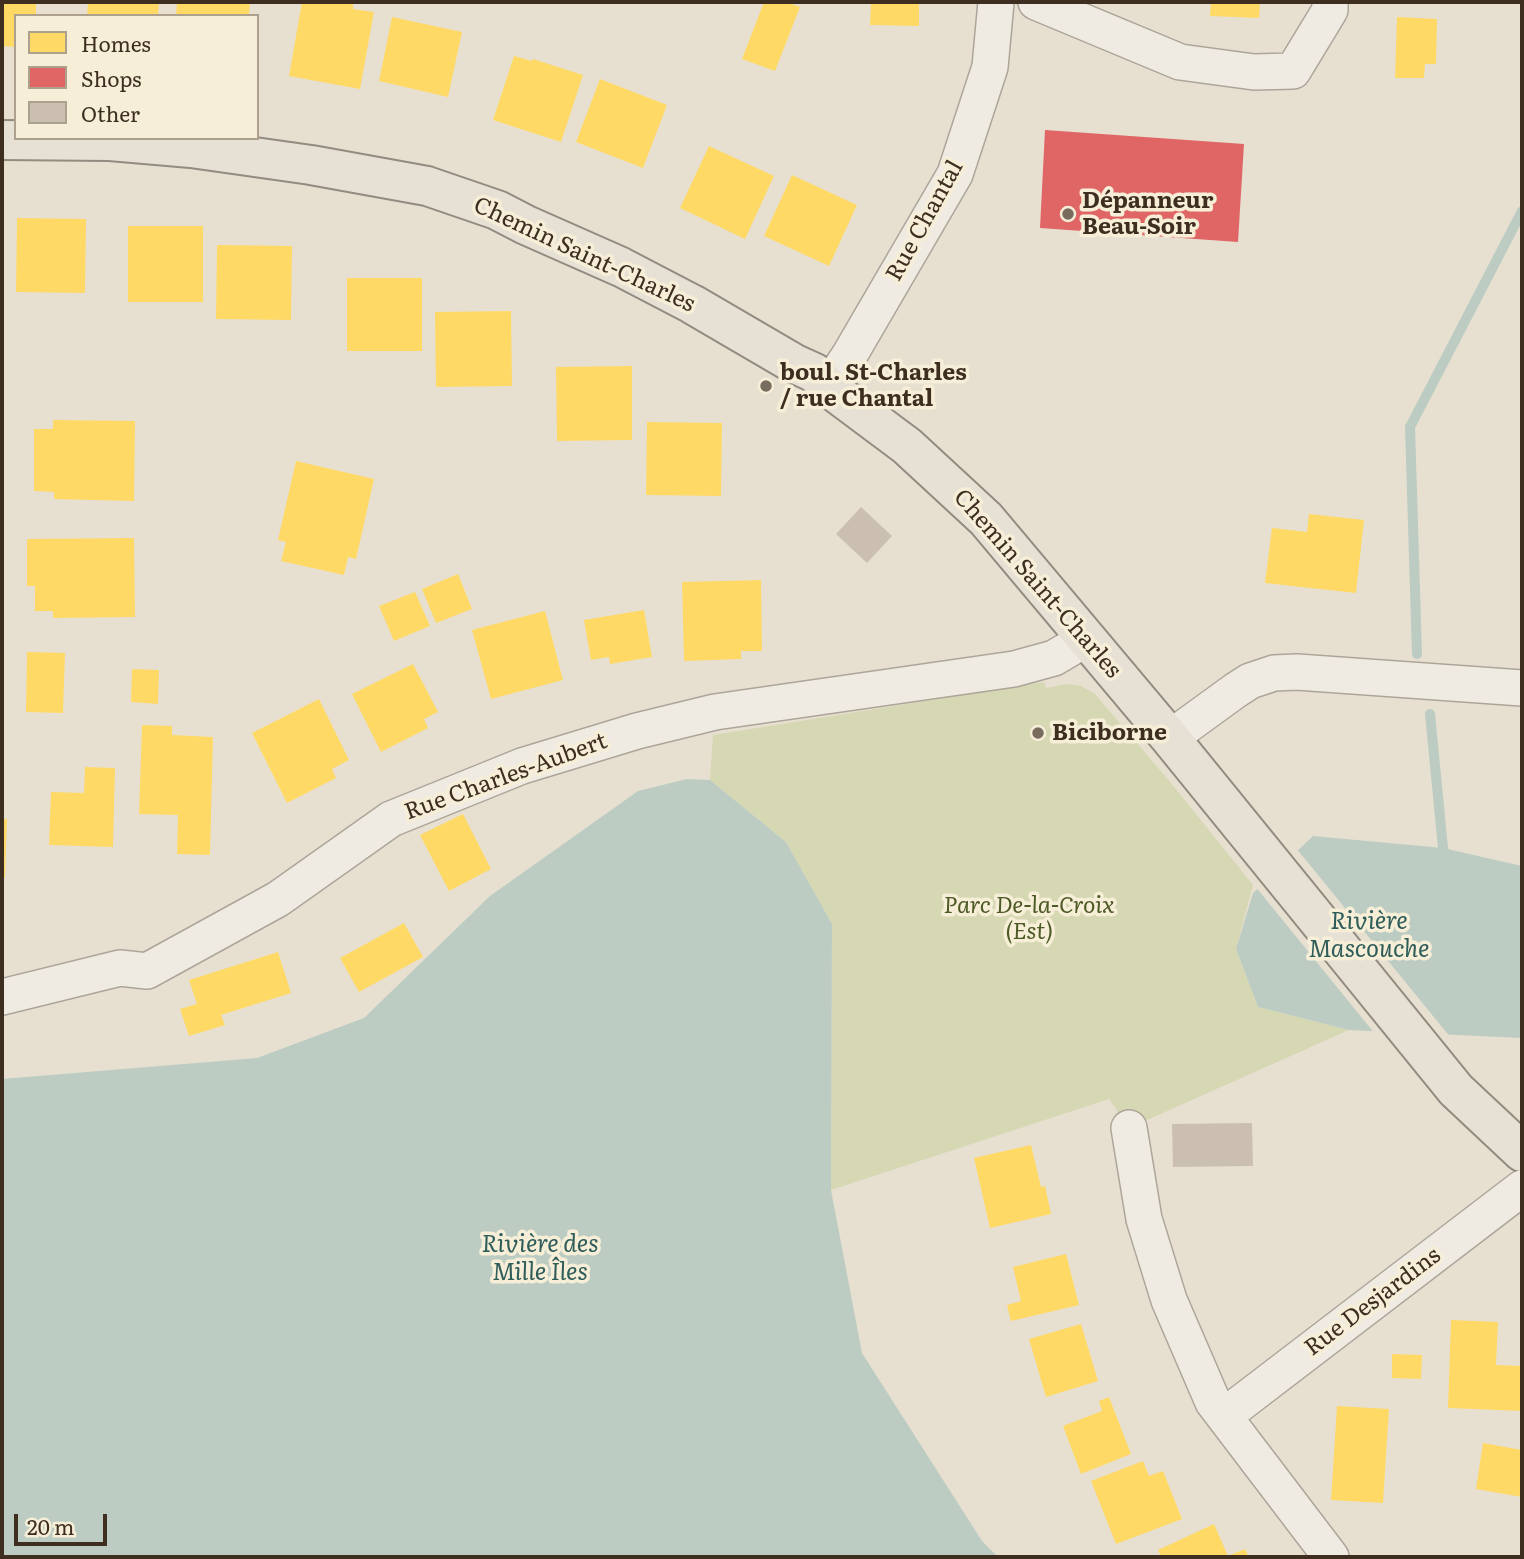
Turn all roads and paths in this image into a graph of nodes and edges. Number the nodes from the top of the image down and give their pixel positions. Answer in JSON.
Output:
{"nodes":[{"id":1,"x":996,"y":2,"type":"edge"},
{"id":2,"x":1036,"y":2,"type":"edge"},
{"id":3,"x":1330,"y":2,"type":"edge"},
{"id":4,"x":2,"y":140,"type":"edge"},
{"id":5,"x":828,"y":387,"type":"junction"},
{"id":6,"x":1086,"y":639,"type":"junction"},
{"id":7,"x":1522,"y":688,"type":"edge"},
{"id":8,"x":1170,"y":738,"type":"junction"},
{"id":9,"x":2,"y":997,"type":"edge"},
{"id":10,"x":1129,"y":1128,"type":"dead end"},
{"id":11,"x":1522,"y":1152,"type":"edge"},
{"id":12,"x":1522,"y":1188,"type":"edge"},
{"id":13,"x":1224,"y":1416,"type":"junction"},
{"id":14,"x":1331,"y":1557,"type":"edge"}],
"edges":[{"from":1,"to":5,"type":"street","name":"Rue Chantal"},
{"from":2,"to":3,"type":"street"},
{"from":4,"to":5,"type":"main road","name":"Chemin Saint-Charles"},
{"from":5,"to":6,"type":"main road","name":"Chemin Saint-Charles"},
{"from":6,"to":8,"type":"main road","name":"Chemin Saint-Charles"},
{"from":6,"to":9,"type":"street","name":"Rue Charles-Aubert"},
{"from":7,"to":8,"type":"street"},
{"from":8,"to":11,"type":"main road","name":"Chemin Saint-Charles"},
{"from":10,"to":13,"type":"street"},
{"from":12,"to":13,"type":"street","name":"Rue Desjardins"},
{"from":13,"to":14,"type":"street"}]}
